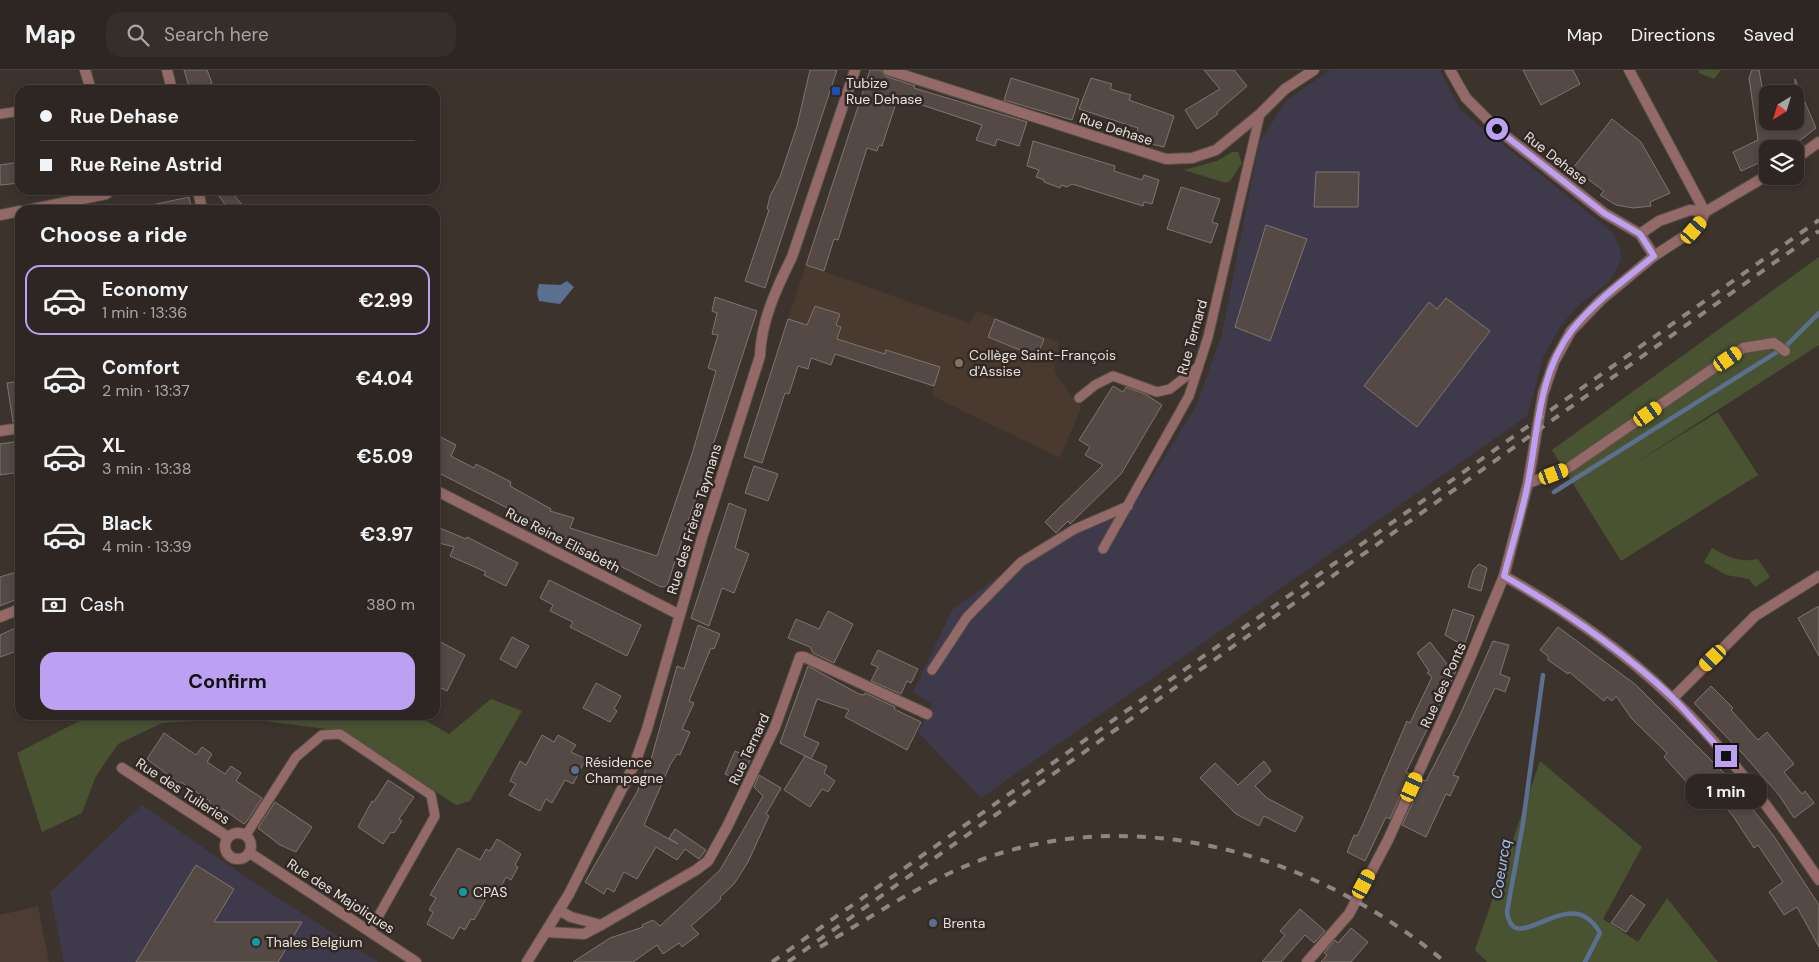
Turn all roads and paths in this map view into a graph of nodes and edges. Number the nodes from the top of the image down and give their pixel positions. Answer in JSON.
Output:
{"nodes":[{"id":1,"x":85,"y":70,"type":"edge"},
{"id":2,"x":167,"y":70,"type":"edge"},
{"id":3,"x":856,"y":70,"type":"edge"},
{"id":4,"x":888,"y":70,"type":"edge"},
{"id":5,"x":1314,"y":70,"type":"edge"},
{"id":6,"x":1450,"y":70,"type":"edge"},
{"id":7,"x":1629,"y":70,"type":"edge"},
{"id":8,"x":90,"y":85,"type":"edge"},
{"id":9,"x":171,"y":85,"type":"edge"},
{"id":10,"x":15,"y":112,"type":"edge"},
{"id":11,"x":0,"y":114,"type":"edge"},
{"id":12,"x":1260,"y":114,"type":"junction"},
{"id":13,"x":1819,"y":142,"type":"edge"},
{"id":14,"x":1804,"y":153,"type":"edge"},
{"id":15,"x":1759,"y":180,"type":"edge"},
{"id":16,"x":101,"y":195,"type":"edge"},
{"id":17,"x":52,"y":205,"type":"edge"},
{"id":18,"x":15,"y":212,"type":"edge"},
{"id":19,"x":1705,"y":212,"type":"junction"},
{"id":20,"x":0,"y":214,"type":"edge"},
{"id":21,"x":1640,"y":234,"type":"junction"},
{"id":22,"x":1654,"y":256,"type":"junction"},
{"id":23,"x":1781,"y":349,"type":"dead end"},
{"id":24,"x":1198,"y":367,"type":"junction"},
{"id":25,"x":1079,"y":398,"type":"dead end"},
{"id":26,"x":15,"y":429,"type":"edge"},
{"id":27,"x":0,"y":432,"type":"edge"},
{"id":28,"x":1528,"y":484,"type":"junction"},
{"id":29,"x":440,"y":493,"type":"edge"},
{"id":30,"x":1128,"y":506,"type":"junction"},
{"id":31,"x":1103,"y":549,"type":"dead end"},
{"id":32,"x":1504,"y":576,"type":"junction"},
{"id":33,"x":1819,"y":576,"type":"edge"},
{"id":34,"x":15,"y":611,"type":"edge"},
{"id":35,"x":678,"y":614,"type":"junction"},
{"id":36,"x":0,"y":618,"type":"edge"},
{"id":37,"x":932,"y":670,"type":"dead end"},
{"id":38,"x":1673,"y":698,"type":"junction"},
{"id":39,"x":926,"y":714,"type":"dead end"},
{"id":40,"x":122,"y":768,"type":"dead end"},
{"id":41,"x":246,"y":835,"type":"junction"},
{"id":42,"x":228,"y":837,"type":"junction"},
{"id":43,"x":250,"y":852,"type":"junction"},
{"id":44,"x":1819,"y":880,"type":"edge"},
{"id":45,"x":559,"y":910,"type":"junction"},
{"id":46,"x":601,"y":925,"type":"junction"},
{"id":47,"x":370,"y":931,"type":"junction"},
{"id":48,"x":546,"y":932,"type":"junction"},
{"id":49,"x":416,"y":962,"type":"edge"},
{"id":50,"x":527,"y":962,"type":"edge"},
{"id":51,"x":1307,"y":962,"type":"edge"}],
"edges":[{"from":1,"to":8,"type":"street"},
{"from":2,"to":9,"type":"street"},
{"from":3,"to":35,"type":"street","name":"Rue des Frères Taymans"},
{"from":4,"to":12,"type":"street","name":"Rue Dehase"},
{"from":5,"to":12,"type":"street","name":"Rue Dehase"},
{"from":6,"to":21,"type":"street","name":"Rue Dehase"},
{"from":7,"to":19,"type":"street"},
{"from":10,"to":11,"type":"lane"},
{"from":12,"to":24,"type":"lane","name":"Rue Ternard"},
{"from":13,"to":14,"type":"street"},
{"from":15,"to":19,"type":"street"},
{"from":16,"to":17,"type":"street"},
{"from":18,"to":20,"type":"street"},
{"from":19,"to":21,"type":"street"},
{"from":19,"to":22,"type":"street","name":"Rue des Ponts"},
{"from":21,"to":22,"type":"street","name":"Rue Dehase"},
{"from":22,"to":28,"type":"street","name":"Rue des Ponts"},
{"from":23,"to":28,"type":"street"},
{"from":24,"to":25,"type":"lane"},
{"from":24,"to":30,"type":"lane","name":"Rue Ternard"},
{"from":26,"to":27,"type":"street"},
{"from":28,"to":32,"type":"street","name":"Rue des Ponts"},
{"from":29,"to":35,"type":"street","name":"Rue Reine Elisabeth"},
{"from":30,"to":31,"type":"lane","name":"Rue Ternard"},
{"from":30,"to":37,"type":"lane"},
{"from":32,"to":38,"type":"street"},
{"from":32,"to":51,"type":"street","name":"Rue des Ponts"},
{"from":33,"to":38,"type":"street"},
{"from":34,"to":36,"type":"street"},
{"from":35,"to":45,"type":"street","name":"Rue des Frères Taymans"},
{"from":38,"to":44,"type":"street"},
{"from":39,"to":46,"type":"street","name":"Rue Ternard"},
{"from":40,"to":42,"type":"street","name":"Rue des Tuileries"},
{"from":41,"to":42,"type":"street"},
{"from":41,"to":43,"type":"street"},
{"from":41,"to":47,"type":"lane"},
{"from":42,"to":43,"type":"street"},
{"from":43,"to":47,"type":"street","name":"Rue des Majoliques"},
{"from":45,"to":46,"type":"street"},
{"from":45,"to":48,"type":"street","name":"Rue des Frères Taymans"},
{"from":46,"to":48,"type":"street","name":"Rue Ternard"},
{"from":47,"to":49,"type":"street","name":"Rue des Majoliques"},
{"from":48,"to":50,"type":"street","name":"Rue des Frères Taymans"}]}
